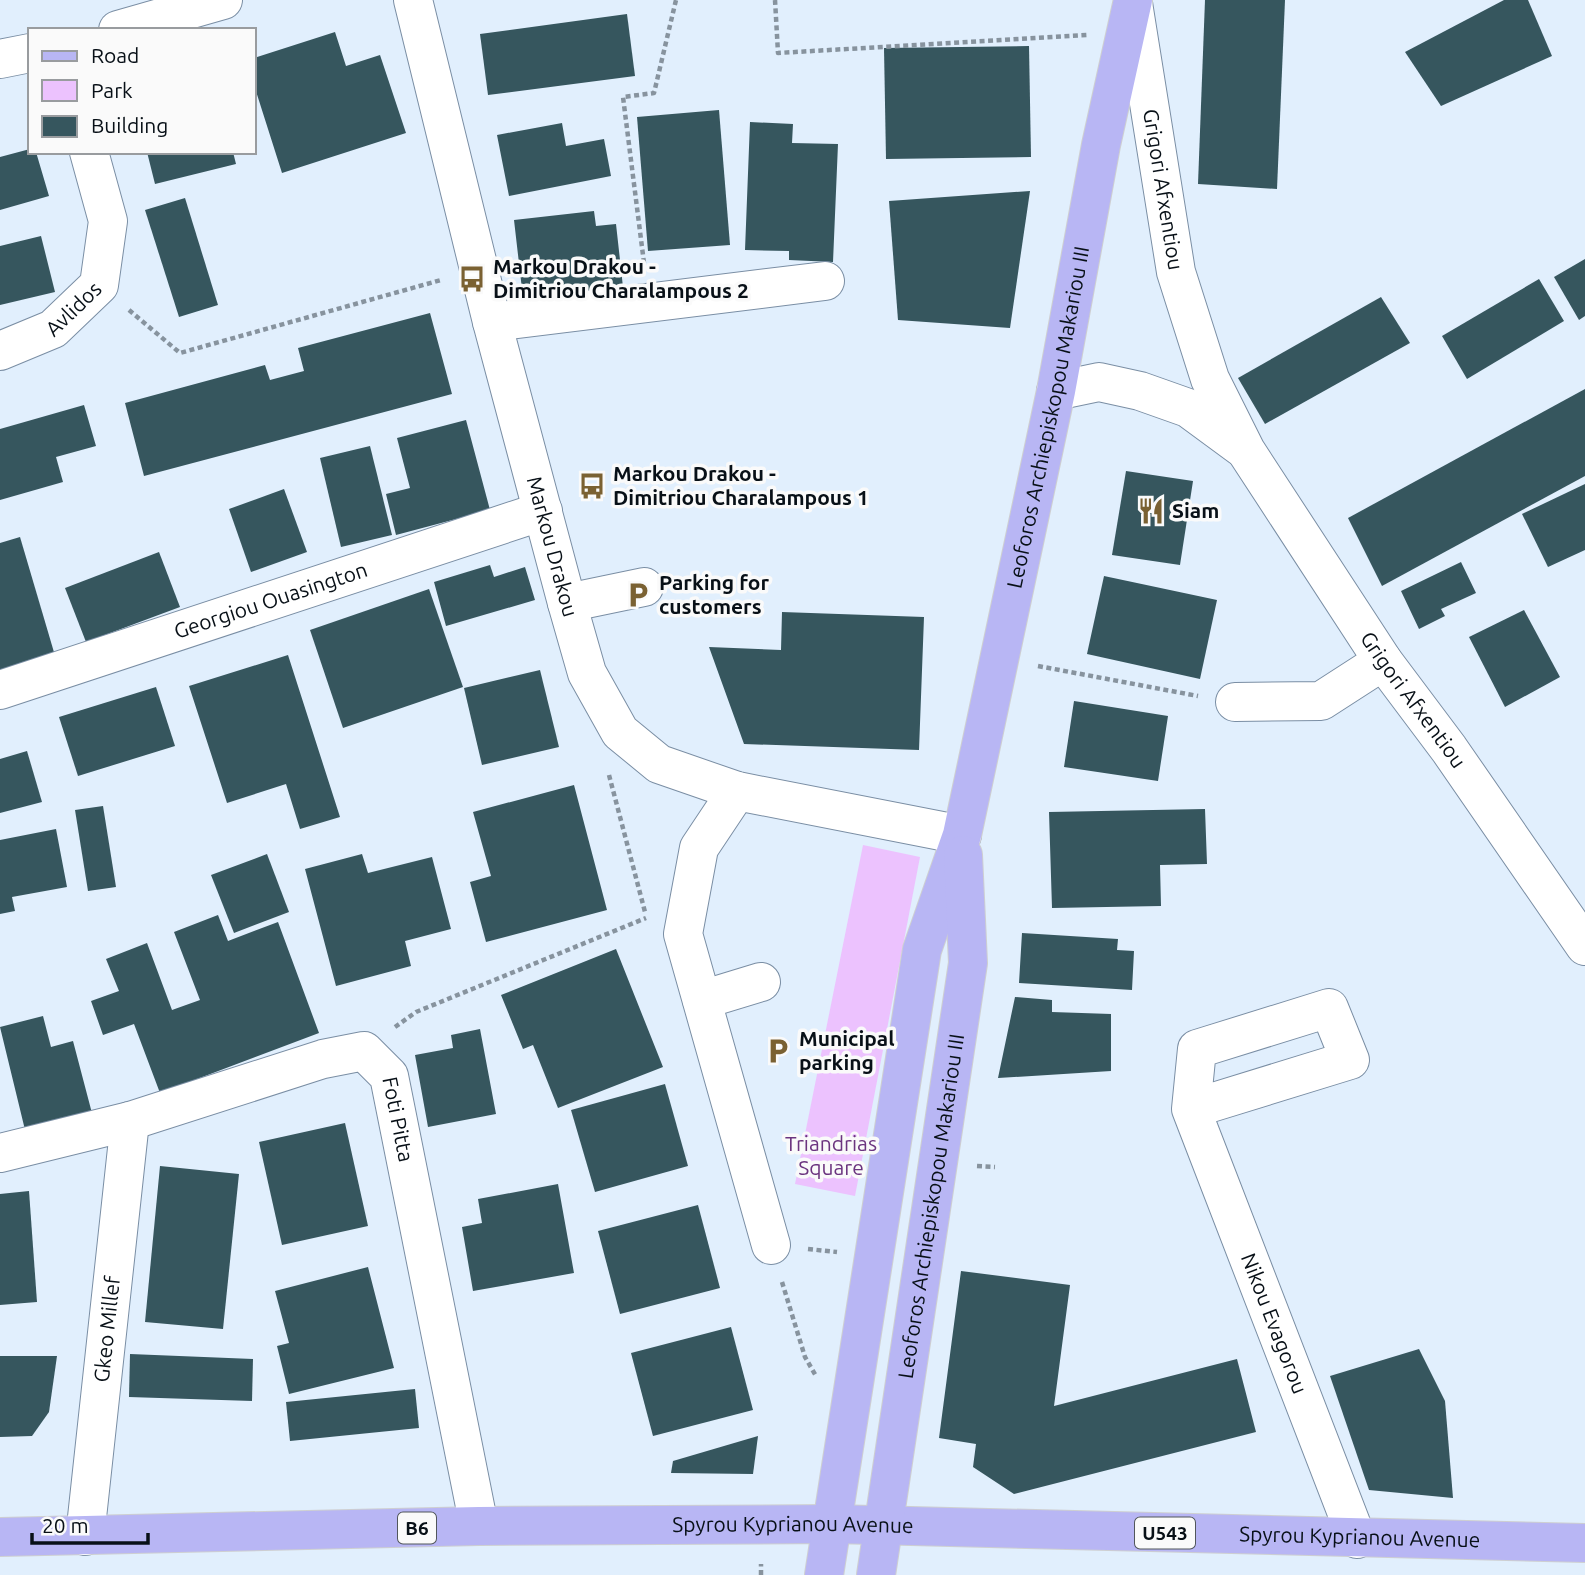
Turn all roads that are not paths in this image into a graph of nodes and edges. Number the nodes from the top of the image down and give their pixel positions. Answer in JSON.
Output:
{"nodes":[{"id":1,"x":223,"y":0,"type":"edge"},
{"id":2,"x":413,"y":0,"type":"edge"},
{"id":3,"x":1131,"y":12,"type":"edge"},
{"id":4,"x":125,"y":28,"type":"edge"},
{"id":5,"x":28,"y":53,"type":"edge"},
{"id":6,"x":0,"y":59,"type":"edge"},
{"id":7,"x":90,"y":154,"type":"edge"},
{"id":8,"x":825,"y":281,"type":"dead end"},
{"id":9,"x":492,"y":322,"type":"junction"},
{"id":10,"x":0,"y":351,"type":"edge"},
{"id":11,"x":1056,"y":391,"type":"junction"},
{"id":12,"x":1246,"y":451,"type":"junction"},
{"id":13,"x":542,"y":510,"type":"junction"},
{"id":14,"x":644,"y":587,"type":"dead end"},
{"id":15,"x":567,"y":603,"type":"junction"},
{"id":16,"x":1383,"y":661,"type":"junction"},
{"id":17,"x":0,"y":690,"type":"edge"},
{"id":18,"x":1235,"y":702,"type":"road end"},
{"id":19,"x":737,"y":792,"type":"junction"},
{"id":20,"x":962,"y":835,"type":"junction"},
{"id":21,"x":1583,"y":941,"type":"edge"},
{"id":22,"x":761,"y":982,"type":"dead end"},
{"id":23,"x":702,"y":999,"type":"junction"},
{"id":24,"x":1191,"y":1109,"type":"dead end"},
{"id":25,"x":130,"y":1121,"type":"junction"},
{"id":26,"x":0,"y":1153,"type":"edge"},
{"id":27,"x":771,"y":1245,"type":"road end"},
{"id":28,"x":833,"y":1524,"type":"junction"},
{"id":29,"x":883,"y":1525,"type":"junction"},
{"id":30,"x":480,"y":1526,"type":"junction"},
{"id":31,"x":85,"y":1535,"type":"junction"},
{"id":32,"x":0,"y":1536,"type":"edge"},
{"id":33,"x":1357,"y":1539,"type":"junction"},
{"id":34,"x":1585,"y":1543,"type":"edge"},
{"id":35,"x":824,"y":1575,"type":"edge"},
{"id":36,"x":876,"y":1575,"type":"edge"}],
"edges":[{"from":1,"to":4,"type":"street"},
{"from":2,"to":9,"type":"street","name":"Markou Drakou"},
{"from":3,"to":11,"type":"main road","name":"Leoforos Archiepiskopou Makariou III"},
{"from":3,"to":12,"type":"street","name":"Grigori Afxentiou"},
{"from":5,"to":6,"type":"street"},
{"from":7,"to":10,"type":"street","name":"Avlidos"},
{"from":8,"to":9,"type":"street"},
{"from":9,"to":13,"type":"street","name":"Markou Drakou"},
{"from":11,"to":12,"type":"street","name":"Grigori Afxentiou"},
{"from":11,"to":20,"type":"main road","name":"Leoforos Archiepiskopou Makariou III"},
{"from":12,"to":16,"type":"street","name":"Grigori Afxentiou"},
{"from":13,"to":15,"type":"street","name":"Markou Drakou"},
{"from":13,"to":17,"type":"street","name":"Georgiou Ouasington"},
{"from":14,"to":15,"type":"street"},
{"from":15,"to":19,"type":"street","name":"Markou Drakou"},
{"from":16,"to":18,"type":"street"},
{"from":16,"to":21,"type":"street","name":"Grigori Afxentiou"},
{"from":19,"to":20,"type":"street","name":"Markou Drakou"},
{"from":19,"to":23,"type":"street"},
{"from":20,"to":28,"type":"main road","name":"Leoforos Archiepiskopou Makariou III"},
{"from":20,"to":29,"type":"main road","name":"Leoforos Archiepiskopou Makariou III"},
{"from":22,"to":23,"type":"street"},
{"from":23,"to":27,"type":"street"},
{"from":24,"to":33,"type":"street","name":"Nikou Evagorou"},
{"from":25,"to":26,"type":"street"},
{"from":25,"to":30,"type":"street","name":"Foti Pitta"},
{"from":25,"to":31,"type":"street","name":"Gkeo Millef"},
{"from":28,"to":29,"type":"main road","name":"Spyrou Kyprianou Avenue","number":"B6"},
{"from":28,"to":30,"type":"main road","name":"Spyrou Kyprianou Avenue","number":"B6"},
{"from":28,"to":35,"type":"main road","name":"Leoforos Archiepiskopou Makariou III"},
{"from":29,"to":33,"type":"main road","name":"Spyrou Kyprianou Avenue","number":"U543"},
{"from":29,"to":36,"type":"main road","name":"Leoforos Archiepiskopou Makariou III"},
{"from":30,"to":31,"type":"main road","name":"Spyrou Kyprianou Avenue","number":"B6"},
{"from":31,"to":32,"type":"main road","name":"Spyrou Kyprianou Avenue","number":"B6"},
{"from":33,"to":34,"type":"main road","name":"Spyrou Kyprianou Avenue","number":"U543"}]}
